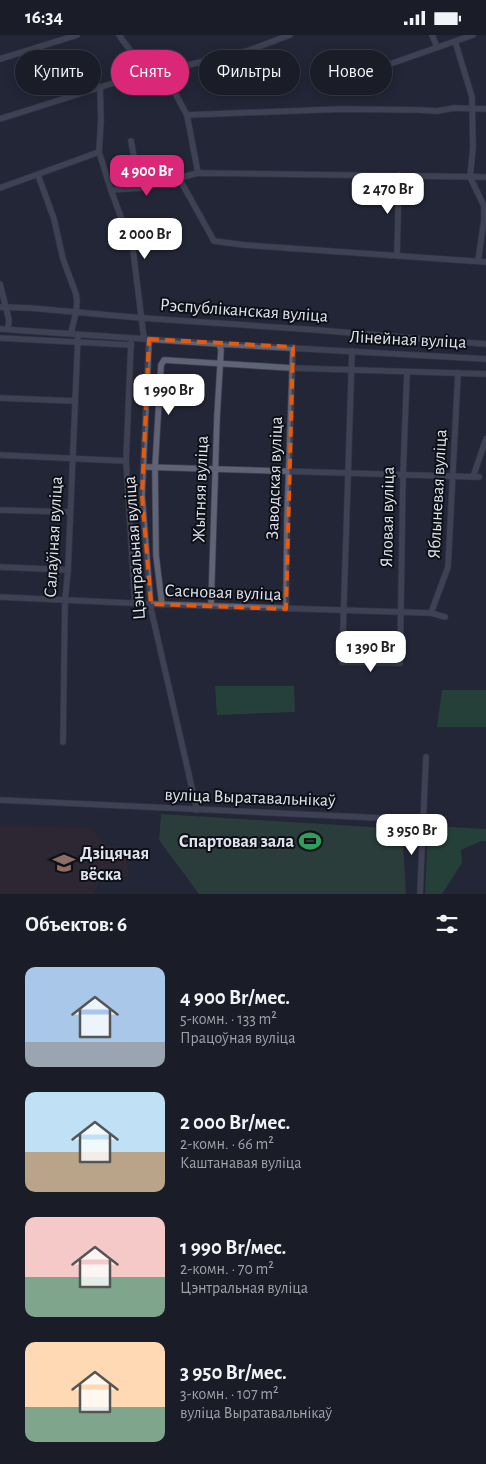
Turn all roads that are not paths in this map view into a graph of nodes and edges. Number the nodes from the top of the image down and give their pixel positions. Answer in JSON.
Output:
{"nodes":[{"id":1,"x":77,"y":35,"type":"edge"},
{"id":2,"x":119,"y":35,"type":"edge"},
{"id":3,"x":290,"y":35,"type":"edge"},
{"id":4,"x":432,"y":35,"type":"edge"},
{"id":5,"x":473,"y":35,"type":"edge"},
{"id":6,"x":455,"y":41,"type":"junction"},
{"id":7,"x":437,"y":47,"type":"junction"},
{"id":8,"x":130,"y":50,"type":"edge"},
{"id":9,"x":0,"y":59,"type":"edge"},
{"id":10,"x":392,"y":63,"type":"edge"},
{"id":11,"x":189,"y":65,"type":"edge"},
{"id":12,"x":75,"y":95,"type":"edge"},
{"id":13,"x":100,"y":95,"type":"edge"},
{"id":14,"x":176,"y":95,"type":"edge"},
{"id":15,"x":472,"y":109,"type":"junction"},
{"id":16,"x":486,"y":109,"type":"edge"},
{"id":17,"x":186,"y":115,"type":"junction"},
{"id":18,"x":0,"y":119,"type":"edge"},
{"id":19,"x":131,"y":141,"type":"dead end"},
{"id":20,"x":99,"y":152,"type":"junction"},
{"id":21,"x":198,"y":173,"type":"junction"},
{"id":22,"x":38,"y":175,"type":"junction"},
{"id":23,"x":399,"y":175,"type":"junction"},
{"id":24,"x":470,"y":177,"type":"junction"},
{"id":25,"x":486,"y":177,"type":"edge"},
{"id":26,"x":179,"y":178,"type":"junction"},
{"id":27,"x":0,"y":188,"type":"edge"},
{"id":28,"x":140,"y":188,"type":"junction"},
{"id":29,"x":111,"y":190,"type":"junction"},
{"id":30,"x":398,"y":255,"type":"junction"},
{"id":31,"x":478,"y":261,"type":"junction"},
{"id":32,"x":486,"y":261,"type":"edge"},
{"id":33,"x":0,"y":284,"type":"edge"},
{"id":34,"x":3,"y":307,"type":"edge"},
{"id":35,"x":76,"y":312,"type":"junction"},
{"id":36,"x":142,"y":317,"type":"junction"},
{"id":37,"x":0,"y":329,"type":"edge"},
{"id":38,"x":8,"y":329,"type":"junction"},
{"id":39,"x":71,"y":333,"type":"junction"},
{"id":40,"x":78,"y":335,"type":"junction"},
{"id":41,"x":0,"y":338,"type":"edge"},
{"id":42,"x":146,"y":339,"type":"junction"},
{"id":43,"x":77,"y":343,"type":"junction"},
{"id":44,"x":219,"y":344,"type":"junction"},
{"id":45,"x":486,"y":344,"type":"edge"},
{"id":46,"x":293,"y":347,"type":"junction"},
{"id":47,"x":352,"y":351,"type":"junction"},
{"id":48,"x":486,"y":359,"type":"edge"},
{"id":49,"x":220,"y":364,"type":"junction"},
{"id":50,"x":292,"y":368,"type":"junction"},
{"id":51,"x":351,"y":370,"type":"junction"},
{"id":52,"x":407,"y":372,"type":"junction"},
{"id":53,"x":458,"y":373,"type":"junction"},
{"id":54,"x":486,"y":374,"type":"edge"},
{"id":55,"x":0,"y":398,"type":"edge"},
{"id":56,"x":75,"y":401,"type":"junction"},
{"id":57,"x":486,"y":439,"type":"edge"},
{"id":58,"x":0,"y":455,"type":"edge"},
{"id":59,"x":72,"y":459,"type":"junction"},
{"id":60,"x":126,"y":461,"type":"junction"},
{"id":61,"x":144,"y":467,"type":"junction"},
{"id":62,"x":155,"y":468,"type":"junction"},
{"id":63,"x":216,"y":469,"type":"junction"},
{"id":64,"x":289,"y":471,"type":"junction"},
{"id":65,"x":348,"y":473,"type":"junction"},
{"id":66,"x":403,"y":475,"type":"junction"},
{"id":67,"x":453,"y":476,"type":"junction"},
{"id":68,"x":0,"y":510,"type":"edge"},
{"id":69,"x":70,"y":512,"type":"junction"},
{"id":70,"x":0,"y":567,"type":"edge"},
{"id":71,"x":68,"y":570,"type":"junction"},
{"id":72,"x":0,"y":597,"type":"edge"},
{"id":73,"x":65,"y":600,"type":"junction"},
{"id":74,"x":135,"y":603,"type":"junction"},
{"id":75,"x":151,"y":604,"type":"junction"},
{"id":76,"x":162,"y":605,"type":"junction"},
{"id":77,"x":211,"y":606,"type":"junction"},
{"id":78,"x":286,"y":609,"type":"junction"},
{"id":79,"x":343,"y":611,"type":"junction"},
{"id":80,"x":400,"y":612,"type":"junction"},
{"id":81,"x":432,"y":613,"type":"junction"},
{"id":82,"x":444,"y":617,"type":"dead end"},
{"id":83,"x":63,"y":742,"type":"dead end"},
{"id":84,"x":426,"y":757,"type":"dead end"},
{"id":85,"x":0,"y":801,"type":"edge"},
{"id":86,"x":197,"y":810,"type":"junction"},
{"id":87,"x":424,"y":820,"type":"junction"},
{"id":88,"x":420,"y":894,"type":"edge"}],
"edges":[{"from":1,"to":9,"type":"street"},
{"from":2,"to":8,"type":"street"},
{"from":3,"to":11,"type":"street"},
{"from":4,"to":7,"type":"street"},
{"from":5,"to":6,"type":"street"},
{"from":6,"to":7,"type":"street"},
{"from":6,"to":15,"type":"street"},
{"from":7,"to":10,"type":"street"},
{"from":12,"to":18,"type":"street"},
{"from":13,"to":20,"type":"street"},
{"from":14,"to":17,"type":"street"},
{"from":15,"to":16,"type":"street"},
{"from":15,"to":17,"type":"street"},
{"from":15,"to":24,"type":"street"},
{"from":17,"to":21,"type":"street"},
{"from":19,"to":28,"type":"street"},
{"from":20,"to":22,"type":"street"},
{"from":20,"to":29,"type":"street","name":"Цэнтральная вуліца"},
{"from":21,"to":23,"type":"street"},
{"from":21,"to":26,"type":"street"},
{"from":22,"to":27,"type":"street"},
{"from":22,"to":35,"type":"street"},
{"from":23,"to":24,"type":"street"},
{"from":23,"to":30,"type":"street"},
{"from":24,"to":25,"type":"street"},
{"from":24,"to":31,"type":"street"},
{"from":26,"to":28,"type":"street"},
{"from":26,"to":30,"type":"street"},
{"from":28,"to":29,"type":"street"},
{"from":29,"to":36,"type":"street","name":"Цэнтральная вуліца"},
{"from":30,"to":31,"type":"street"},
{"from":31,"to":32,"type":"street"},
{"from":33,"to":34,"type":"street"},
{"from":34,"to":35,"type":"street","name":"Рэспубліканская вуліца"},
{"from":34,"to":38,"type":"street"},
{"from":35,"to":36,"type":"street","name":"Рэспубліканская вуліца"},
{"from":35,"to":39,"type":"street"},
{"from":36,"to":42,"type":"street","name":"Цэнтральная вуліца"},
{"from":36,"to":45,"type":"street","name":"Рэспубліканская вуліца"},
{"from":37,"to":38,"type":"street","name":"Лінейная вуліца"},
{"from":38,"to":39,"type":"street","name":"Лінейная вуліца"},
{"from":39,"to":40,"type":"street","name":"Лінейная вуліца"},
{"from":40,"to":42,"type":"street","name":"Лінейная вуліца"},
{"from":40,"to":43,"type":"street","name":"Салаўіная вуліца"},
{"from":41,"to":43,"type":"street"},
{"from":42,"to":44,"type":"street","name":"Лінейная вуліца"},
{"from":42,"to":61,"type":"street","name":"Цэнтральная вуліца"},
{"from":43,"to":56,"type":"street","name":"Салаўіная вуліца"},
{"from":43,"to":60,"type":"street","name":"Цэнтральная вуліца"},
{"from":44,"to":46,"type":"street","name":"Лінейная вуліца"},
{"from":44,"to":49,"type":"street","name":"Жытняя вуліца"},
{"from":46,"to":47,"type":"street","name":"Лінейная вуліца"},
{"from":46,"to":50,"type":"street","name":"Заводская вуліца"},
{"from":47,"to":48,"type":"street","name":"Лінейная вуліца"},
{"from":47,"to":51,"type":"street"},
{"from":49,"to":50,"type":"street"},
{"from":49,"to":62,"type":"street"},
{"from":49,"to":63,"type":"street","name":"Жытняя вуліца"},
{"from":50,"to":51,"type":"street"},
{"from":50,"to":64,"type":"street","name":"Заводская вуліца"},
{"from":51,"to":52,"type":"street"},
{"from":51,"to":65,"type":"street"},
{"from":52,"to":53,"type":"street"},
{"from":52,"to":66,"type":"street","name":"Яловая вуліца"},
{"from":53,"to":54,"type":"street"},
{"from":53,"to":67,"type":"street","name":"Яблыневая вуліца"},
{"from":55,"to":56,"type":"street"},
{"from":56,"to":59,"type":"street","name":"Салаўіная вуліца"},
{"from":57,"to":67,"type":"street"},
{"from":58,"to":59,"type":"street"},
{"from":59,"to":60,"type":"street"},
{"from":59,"to":69,"type":"street","name":"Салаўіная вуліца"},
{"from":60,"to":74,"type":"street","name":"Цэнтральная вуліца"},
{"from":61,"to":62,"type":"street"},
{"from":61,"to":75,"type":"street","name":"Цэнтральная вуліца"},
{"from":62,"to":63,"type":"street"},
{"from":62,"to":76,"type":"street"},
{"from":63,"to":64,"type":"street"},
{"from":63,"to":77,"type":"street","name":"Жытняя вуліца"},
{"from":64,"to":65,"type":"street"},
{"from":64,"to":78,"type":"street","name":"Заводская вуліца"},
{"from":65,"to":66,"type":"street"},
{"from":65,"to":79,"type":"street"},
{"from":66,"to":67,"type":"street"},
{"from":66,"to":80,"type":"street","name":"Яловая вуліца"},
{"from":67,"to":81,"type":"street","name":"Яблыневая вуліца"},
{"from":68,"to":69,"type":"street"},
{"from":69,"to":71,"type":"street","name":"Салаўіная вуліца"},
{"from":70,"to":71,"type":"street"},
{"from":71,"to":73,"type":"street","name":"Салаўіная вуліца"},
{"from":72,"to":73,"type":"street","name":"Сасновая вуліца"},
{"from":73,"to":74,"type":"street","name":"Сасновая вуліца"},
{"from":73,"to":83,"type":"street","name":"Салаўіная вуліца"},
{"from":74,"to":75,"type":"street","name":"Сасновая вуліца"},
{"from":75,"to":76,"type":"street","name":"Сасновая вуліца"},
{"from":75,"to":86,"type":"street","name":"Цэнтральная вуліца"},
{"from":76,"to":77,"type":"street","name":"Сасновая вуліца"},
{"from":77,"to":78,"type":"street","name":"Сасновая вуліца"},
{"from":78,"to":79,"type":"street","name":"Сасновая вуліца"},
{"from":79,"to":80,"type":"street","name":"Сасновая вуліца"},
{"from":79,"to":80,"type":"street","name":"Яловая вуліца"},
{"from":80,"to":81,"type":"street","name":"Сасновая вуліца"},
{"from":81,"to":82,"type":"street","name":"Сасновая вуліца"},
{"from":84,"to":87,"type":"street"},
{"from":85,"to":86,"type":"street","name":"вуліца Выратавальнікаў"},
{"from":86,"to":87,"type":"street","name":"вуліца Выратавальнікаў"},
{"from":87,"to":88,"type":"street"}]}
